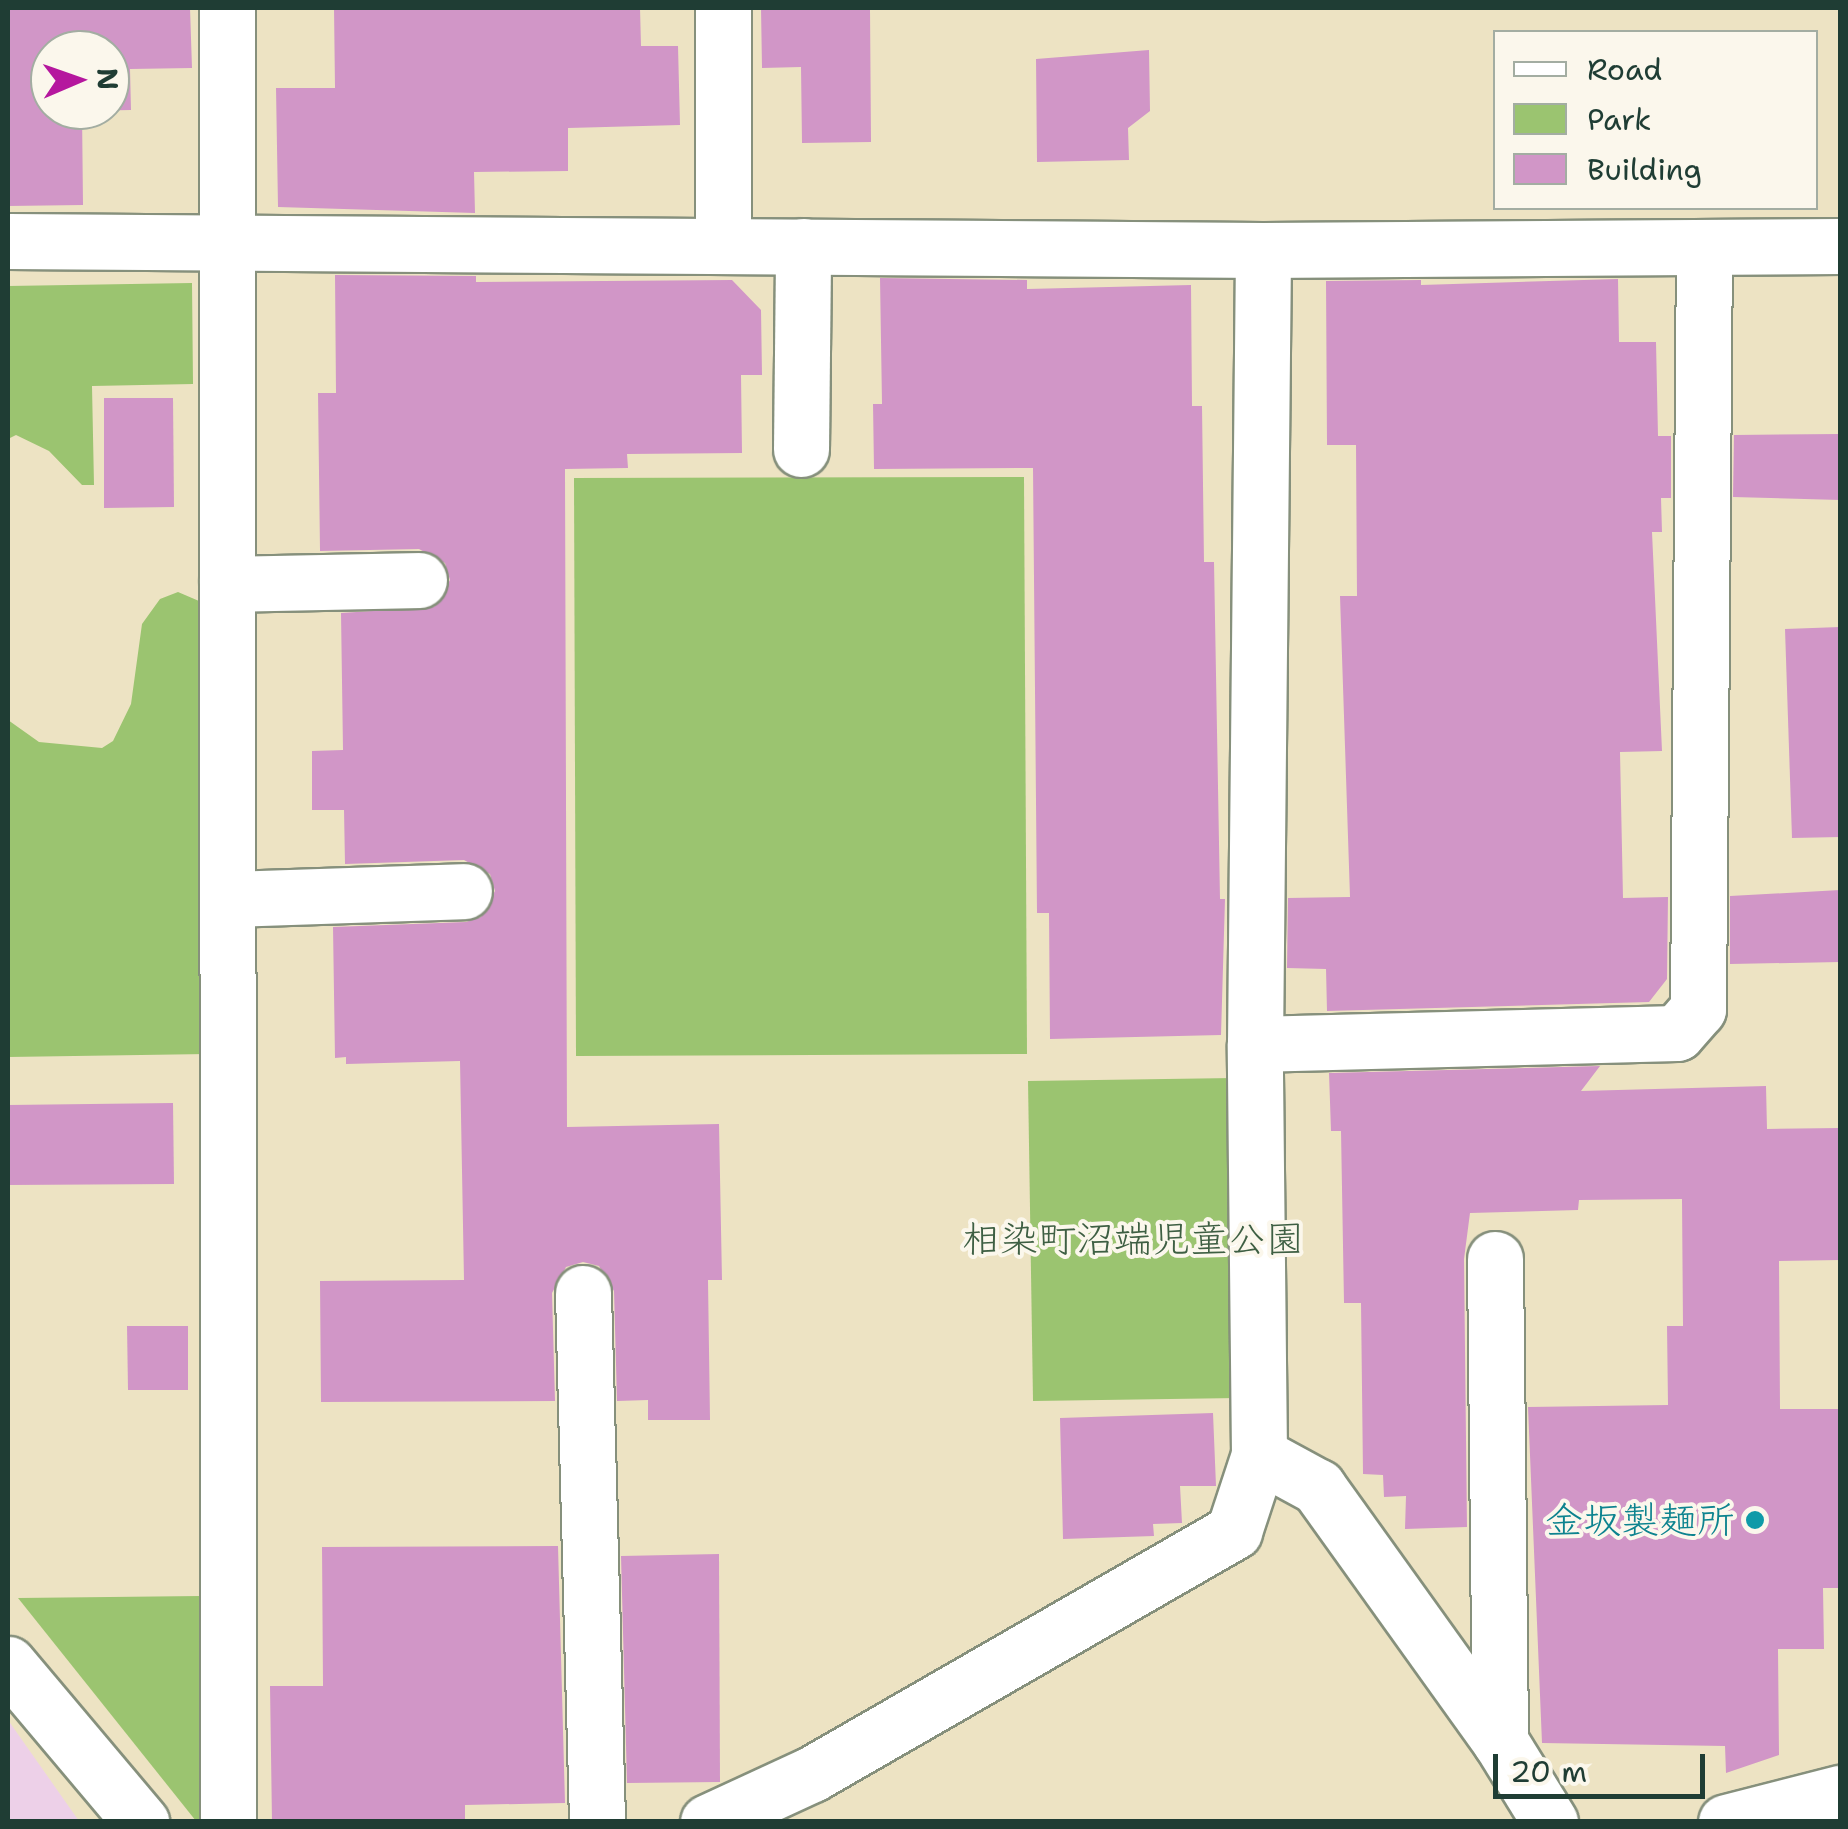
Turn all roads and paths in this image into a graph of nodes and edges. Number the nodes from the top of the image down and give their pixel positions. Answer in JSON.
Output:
{"nodes":[{"id":1,"x":227,"y":8,"type":"edge"},
{"id":2,"x":723,"y":8,"type":"edge"},
{"id":3,"x":8,"y":241,"type":"edge"},
{"id":4,"x":227,"y":242,"type":"junction"},
{"id":5,"x":723,"y":245,"type":"junction"},
{"id":6,"x":804,"y":246,"type":"junction"},
{"id":7,"x":1704,"y":246,"type":"junction"},
{"id":8,"x":1840,"y":246,"type":"edge"},
{"id":9,"x":1263,"y":250,"type":"junction"},
{"id":10,"x":801,"y":449,"type":"dead end"},
{"id":11,"x":419,"y":580,"type":"dead end"},
{"id":12,"x":227,"y":584,"type":"junction"},
{"id":13,"x":464,"y":892,"type":"dead end"},
{"id":14,"x":228,"y":899,"type":"junction"},
{"id":15,"x":1255,"y":1044,"type":"junction"},
{"id":16,"x":1496,"y":1259,"type":"dead end"},
{"id":17,"x":583,"y":1292,"type":"dead end"},
{"id":18,"x":1258,"y":1455,"type":"junction"},
{"id":19,"x":8,"y":1664,"type":"edge"},
{"id":20,"x":1500,"y":1741,"type":"junction"},
{"id":21,"x":1840,"y":1793,"type":"edge"},
{"id":22,"x":142,"y":1822,"type":"edge"},
{"id":23,"x":228,"y":1822,"type":"edge"},
{"id":24,"x":598,"y":1822,"type":"edge"},
{"id":25,"x":708,"y":1822,"type":"edge"},
{"id":26,"x":1550,"y":1822,"type":"edge"},
{"id":27,"x":1726,"y":1822,"type":"edge"}],
"edges":[{"from":1,"to":4,"type":"street"},
{"from":2,"to":5,"type":"street"},
{"from":3,"to":4,"type":"street"},
{"from":4,"to":5,"type":"street"},
{"from":4,"to":12,"type":"street"},
{"from":5,"to":6,"type":"street"},
{"from":6,"to":9,"type":"street"},
{"from":6,"to":10,"type":"street"},
{"from":7,"to":8,"type":"street"},
{"from":7,"to":9,"type":"street"},
{"from":7,"to":15,"type":"street"},
{"from":9,"to":15,"type":"street"},
{"from":11,"to":12,"type":"street"},
{"from":12,"to":14,"type":"street"},
{"from":13,"to":14,"type":"street"},
{"from":14,"to":23,"type":"street"},
{"from":15,"to":18,"type":"street"},
{"from":16,"to":20,"type":"street"},
{"from":17,"to":24,"type":"street"},
{"from":18,"to":20,"type":"street"},
{"from":18,"to":25,"type":"street"},
{"from":19,"to":22,"type":"street"},
{"from":20,"to":26,"type":"street"},
{"from":21,"to":27,"type":"street"}]}
